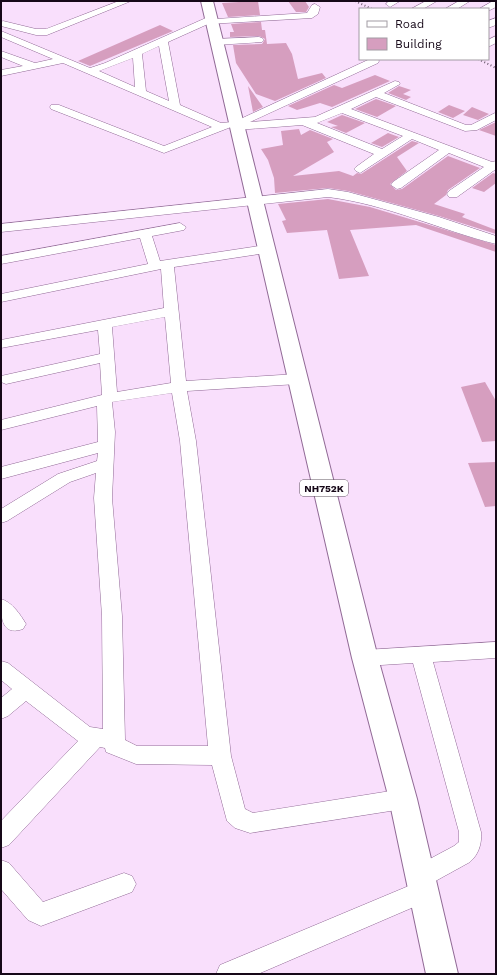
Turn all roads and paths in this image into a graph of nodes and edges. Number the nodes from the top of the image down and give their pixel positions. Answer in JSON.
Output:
{"nodes":[{"id":1,"x":127,"y":1,"type":"edge"},
{"id":2,"x":433,"y":1,"type":"edge"},
{"id":3,"x":466,"y":1,"type":"edge"},
{"id":4,"x":496,"y":3,"type":"edge"},
{"id":5,"x":315,"y":7,"type":"dead end"},
{"id":6,"x":418,"y":8,"type":"edge"},
{"id":7,"x":452,"y":8,"type":"edge"},
{"id":8,"x":486,"y":8,"type":"edge"},
{"id":9,"x":211,"y":21,"type":"edge"},
{"id":10,"x":2,"y":29,"type":"edge"},
{"id":11,"x":163,"y":40,"type":"junction"},
{"id":12,"x":259,"y":40,"type":"dead end"},
{"id":13,"x":137,"y":52,"type":"junction"},
{"id":14,"x":1,"y":54,"type":"edge"},
{"id":15,"x":65,"y":60,"type":"junction"},
{"id":16,"x":374,"y":61,"type":"dead end"},
{"id":17,"x":33,"y":66,"type":"junction"},
{"id":18,"x":90,"y":71,"type":"junction"},
{"id":19,"x":1,"y":73,"type":"edge"},
{"id":20,"x":395,"y":84,"type":"dead end"},
{"id":21,"x":141,"y":92,"type":"junction"},
{"id":22,"x":375,"y":93,"type":"junction"},
{"id":23,"x":55,"y":107,"type":"dead end"},
{"id":24,"x":175,"y":107,"type":"junction"},
{"id":25,"x":342,"y":109,"type":"junction"},
{"id":26,"x":495,"y":116,"type":"dead end"},
{"id":27,"x":305,"y":122,"type":"junction"},
{"id":28,"x":232,"y":125,"type":"junction"},
{"id":29,"x":410,"y":136,"type":"junction"},
{"id":30,"x":448,"y":149,"type":"junction"},
{"id":31,"x":383,"y":154,"type":"junction"},
{"id":32,"x":495,"y":165,"type":"edge"},
{"id":33,"x":360,"y":169,"type":"dead end"},
{"id":34,"x":397,"y":185,"type":"dead end"},
{"id":35,"x":453,"y":194,"type":"dead end"},
{"id":36,"x":255,"y":202,"type":"junction"},
{"id":37,"x":180,"y":227,"type":"dead end"},
{"id":38,"x":1,"y":228,"type":"edge"},
{"id":39,"x":145,"y":233,"type":"junction"},
{"id":40,"x":496,"y":240,"type":"edge"},
{"id":41,"x":266,"y":248,"type":"junction"},
{"id":42,"x":1,"y":260,"type":"edge"},
{"id":43,"x":161,"y":265,"type":"junction"},
{"id":44,"x":1,"y":298,"type":"edge"},
{"id":45,"x":172,"y":311,"type":"junction"},
{"id":46,"x":105,"y":324,"type":"junction"},
{"id":47,"x":1,"y":344,"type":"edge"},
{"id":48,"x":107,"y":357,"type":"junction"},
{"id":49,"x":6,"y":379,"type":"dead end"},
{"id":50,"x":297,"y":379,"type":"junction"},
{"id":51,"x":179,"y":387,"type":"junction"},
{"id":52,"x":107,"y":399,"type":"junction"},
{"id":53,"x":1,"y":425,"type":"edge"},
{"id":54,"x":106,"y":455,"type":"junction"},
{"id":55,"x":1,"y":473,"type":"edge"},
{"id":56,"x":1,"y":517,"type":"edge"},
{"id":57,"x":1,"y":606,"type":"edge"},
{"id":58,"x":16,"y":624,"type":"dead end"},
{"id":59,"x":496,"y":650,"type":"edge"},
{"id":60,"x":421,"y":655,"type":"junction"},
{"id":61,"x":365,"y":658,"type":"junction"},
{"id":62,"x":1,"y":669,"type":"edge"},
{"id":63,"x":26,"y":689,"type":"junction"},
{"id":64,"x":1,"y":710,"type":"edge"},
{"id":65,"x":105,"y":739,"type":"junction"},
{"id":66,"x":220,"y":756,"type":"junction"},
{"id":67,"x":403,"y":799,"type":"junction"},
{"id":68,"x":1,"y":837,"type":"edge"},
{"id":69,"x":1,"y":871,"type":"edge"},
{"id":70,"x":124,"y":884,"type":"dead end"},
{"id":71,"x":421,"y":885,"type":"junction"},
{"id":72,"x":229,"y":974,"type":"edge"},
{"id":73,"x":442,"y":974,"type":"edge"}],
"edges":[{"from":1,"to":10,"type":"street"},
{"from":2,"to":6,"type":"street"},
{"from":3,"to":7,"type":"street"},
{"from":4,"to":8,"type":"street"},
{"from":5,"to":9,"type":"street"},
{"from":9,"to":11,"type":"street"},
{"from":9,"to":12,"type":"street"},
{"from":9,"to":28,"type":"highway","number":"NH752K"},
{"from":10,"to":15,"type":"street"},
{"from":11,"to":13,"type":"street"},
{"from":11,"to":24,"type":"street"},
{"from":13,"to":18,"type":"street"},
{"from":13,"to":21,"type":"street"},
{"from":14,"to":17,"type":"street"},
{"from":15,"to":17,"type":"street"},
{"from":15,"to":18,"type":"street"},
{"from":16,"to":28,"type":"street"},
{"from":17,"to":19,"type":"street"},
{"from":18,"to":21,"type":"street"},
{"from":20,"to":22,"type":"street"},
{"from":21,"to":24,"type":"street"},
{"from":22,"to":25,"type":"street"},
{"from":22,"to":26,"type":"street"},
{"from":23,"to":28,"type":"street"},
{"from":24,"to":28,"type":"street"},
{"from":25,"to":27,"type":"street"},
{"from":25,"to":29,"type":"street"},
{"from":27,"to":28,"type":"street"},
{"from":27,"to":31,"type":"street"},
{"from":28,"to":36,"type":"highway","number":"NH752K"},
{"from":29,"to":30,"type":"street"},
{"from":29,"to":31,"type":"street"},
{"from":30,"to":32,"type":"street"},
{"from":30,"to":34,"type":"street"},
{"from":31,"to":33,"type":"street"},
{"from":32,"to":35,"type":"street"},
{"from":36,"to":38,"type":"street"},
{"from":36,"to":40,"type":"street"},
{"from":36,"to":41,"type":"highway","number":"NH752K"},
{"from":37,"to":39,"type":"street"},
{"from":39,"to":42,"type":"street"},
{"from":39,"to":43,"type":"street"},
{"from":41,"to":43,"type":"street"},
{"from":41,"to":50,"type":"highway","number":"NH752K"},
{"from":43,"to":44,"type":"street"},
{"from":43,"to":45,"type":"street"},
{"from":45,"to":46,"type":"street"},
{"from":45,"to":51,"type":"street"},
{"from":46,"to":47,"type":"street"},
{"from":46,"to":48,"type":"street"},
{"from":48,"to":49,"type":"street"},
{"from":48,"to":52,"type":"street"},
{"from":50,"to":51,"type":"street"},
{"from":50,"to":61,"type":"highway","number":"NH752K"},
{"from":51,"to":52,"type":"street"},
{"from":51,"to":66,"type":"street"},
{"from":52,"to":53,"type":"street"},
{"from":52,"to":54,"type":"street"},
{"from":54,"to":55,"type":"street"},
{"from":54,"to":56,"type":"street"},
{"from":54,"to":65,"type":"street"},
{"from":57,"to":58,"type":"street"},
{"from":59,"to":60,"type":"street"},
{"from":60,"to":61,"type":"street"},
{"from":60,"to":71,"type":"street"},
{"from":61,"to":67,"type":"highway","number":"NH752K"},
{"from":62,"to":63,"type":"street"},
{"from":63,"to":64,"type":"street"},
{"from":63,"to":65,"type":"street"},
{"from":65,"to":66,"type":"street"},
{"from":65,"to":68,"type":"street"},
{"from":66,"to":67,"type":"street"},
{"from":67,"to":71,"type":"highway","number":"NH752K"},
{"from":69,"to":70,"type":"street"},
{"from":71,"to":72,"type":"street"},
{"from":71,"to":73,"type":"highway","number":"NH752K"}]}
